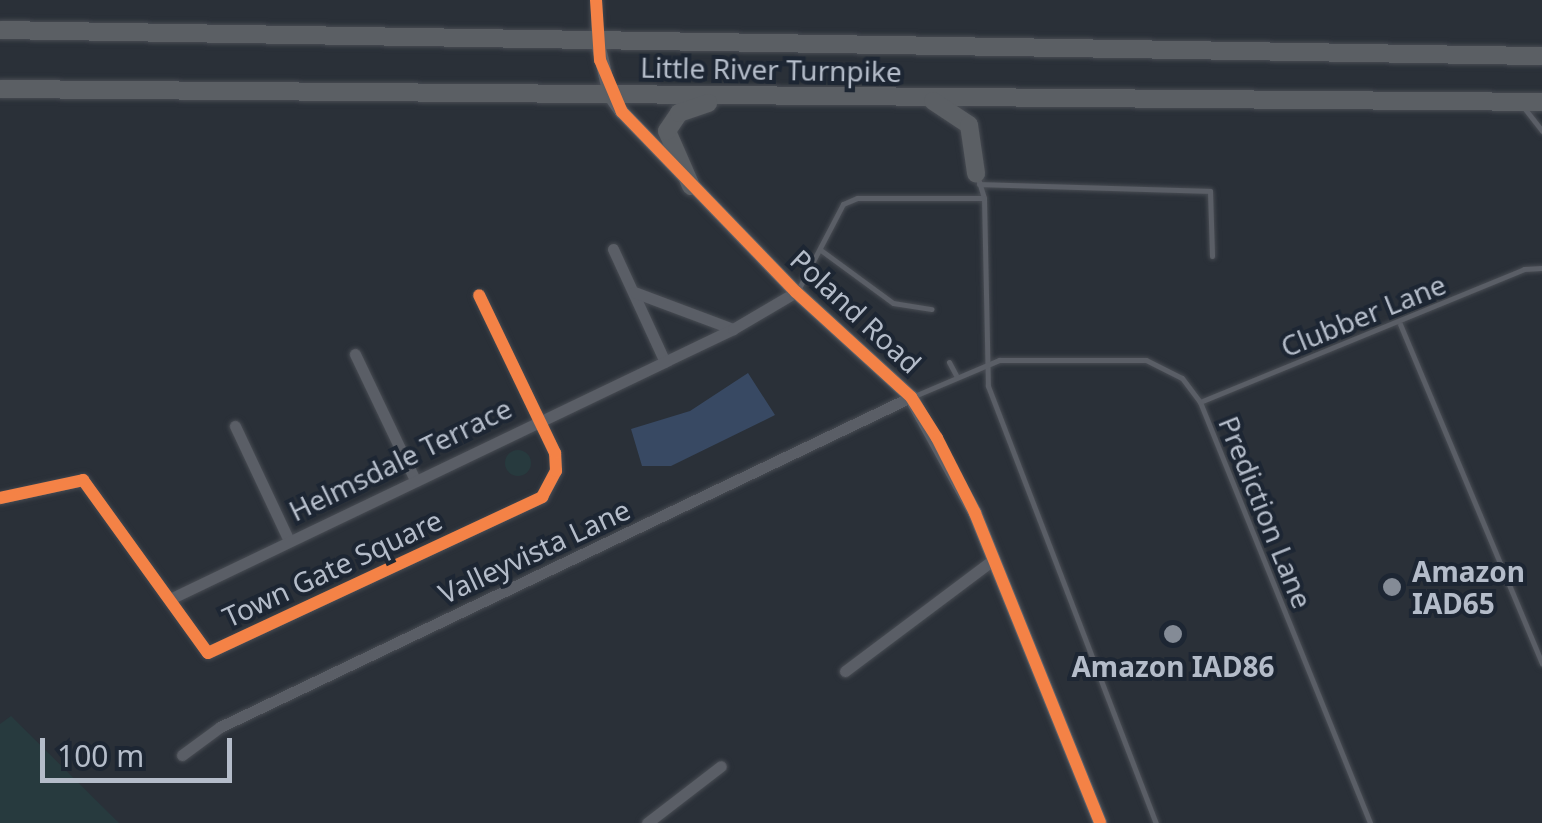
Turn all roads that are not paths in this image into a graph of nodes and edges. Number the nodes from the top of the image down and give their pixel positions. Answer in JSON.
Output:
{"nodes":[{"id":1,"x":596,"y":0,"type":"edge"},
{"id":2,"x":0,"y":30,"type":"edge"},
{"id":3,"x":597,"y":39,"type":"junction"},
{"id":4,"x":1542,"y":56,"type":"edge"},
{"id":5,"x":0,"y":88,"type":"edge"},
{"id":6,"x":610,"y":95,"type":"junction"},
{"id":7,"x":755,"y":96,"type":"junction"},
{"id":8,"x":928,"y":98,"type":"junction"},
{"id":9,"x":1520,"y":102,"type":"junction"},
{"id":10,"x":1542,"y":102,"type":"edge"},
{"id":11,"x":1542,"y":132,"type":"edge"},
{"id":12,"x":978,"y":178,"type":"junction"},
{"id":13,"x":691,"y":186,"type":"junction"},
{"id":14,"x":984,"y":198,"type":"junction"},
{"id":15,"x":613,"y":249,"type":"dead end"},
{"id":16,"x":822,"y":250,"type":"junction"},
{"id":17,"x":1212,"y":256,"type":"dead end"},
{"id":18,"x":1542,"y":268,"type":"edge"},
{"id":19,"x":634,"y":292,"type":"junction"},
{"id":20,"x":796,"y":292,"type":"junction"},
{"id":21,"x":479,"y":294,"type":"dead end"},
{"id":22,"x":932,"y":310,"type":"dead end"},
{"id":23,"x":1400,"y":324,"type":"junction"},
{"id":24,"x":733,"y":330,"type":"junction"},
{"id":25,"x":355,"y":354,"type":"dead end"},
{"id":26,"x":665,"y":362,"type":"junction"},
{"id":27,"x":949,"y":362,"type":"dead end"},
{"id":28,"x":987,"y":364,"type":"junction"},
{"id":29,"x":958,"y":378,"type":"junction"},
{"id":30,"x":911,"y":397,"type":"junction"},
{"id":31,"x":1200,"y":402,"type":"junction"},
{"id":32,"x":540,"y":419,"type":"junction"},
{"id":33,"x":235,"y":426,"type":"dead end"},
{"id":34,"x":415,"y":480,"type":"junction"},
{"id":35,"x":0,"y":498,"type":"edge"},
{"id":36,"x":289,"y":541,"type":"junction"},
{"id":37,"x":994,"y":559,"type":"junction"},
{"id":38,"x":170,"y":600,"type":"junction"},
{"id":39,"x":1542,"y":664,"type":"edge"},
{"id":40,"x":844,"y":671,"type":"dead end"},
{"id":41,"x":182,"y":754,"type":"dead end"},
{"id":42,"x":721,"y":766,"type":"dead end"},
{"id":43,"x":647,"y":823,"type":"edge"},
{"id":44,"x":1100,"y":823,"type":"edge"},
{"id":45,"x":1156,"y":823,"type":"edge"},
{"id":46,"x":1370,"y":823,"type":"edge"}],
"edges":[{"from":1,"to":3,"type":"street"},
{"from":2,"to":3,"type":"highway","name":"Little River Turnpike"},
{"from":3,"to":4,"type":"highway","name":"Little River Turnpike"},
{"from":3,"to":6,"type":"street","name":"Poland Road"},
{"from":5,"to":6,"type":"highway","name":"Little River Turnpike"},
{"from":6,"to":7,"type":"highway","name":"Little River Turnpike"},
{"from":6,"to":13,"type":"street","name":"Poland Road"},
{"from":7,"to":8,"type":"highway","name":"Little River Turnpike"},
{"from":7,"to":13,"type":"highway"},
{"from":8,"to":9,"type":"highway","name":"Little River Turnpike"},
{"from":8,"to":12,"type":"highway"},
{"from":9,"to":10,"type":"highway","name":"Little River Turnpike"},
{"from":9,"to":11,"type":"lane"},
{"from":12,"to":14,"type":"lane"},
{"from":12,"to":17,"type":"lane"},
{"from":13,"to":20,"type":"street","name":"Poland Road"},
{"from":14,"to":16,"type":"lane"},
{"from":14,"to":28,"type":"lane"},
{"from":15,"to":19,"type":"street"},
{"from":16,"to":20,"type":"lane"},
{"from":16,"to":22,"type":"lane"},
{"from":18,"to":23,"type":"lane","name":"Clubber Lane"},
{"from":19,"to":24,"type":"street"},
{"from":19,"to":26,"type":"street"},
{"from":20,"to":24,"type":"street","name":"Helmsdale Terrace"},
{"from":20,"to":30,"type":"street","name":"Poland Road"},
{"from":21,"to":32,"type":"street"},
{"from":23,"to":31,"type":"lane","name":"Clubber Lane"},
{"from":23,"to":39,"type":"lane"},
{"from":24,"to":26,"type":"street","name":"Helmsdale Terrace"},
{"from":25,"to":34,"type":"street"},
{"from":26,"to":32,"type":"street","name":"Helmsdale Terrace"},
{"from":27,"to":29,"type":"lane"},
{"from":28,"to":29,"type":"lane","name":"Prediction Lane"},
{"from":28,"to":31,"type":"lane","name":"Prediction Lane"},
{"from":28,"to":45,"type":"lane"},
{"from":29,"to":30,"type":"lane","name":"Prediction Lane"},
{"from":30,"to":37,"type":"street","name":"Poland Road"},
{"from":30,"to":41,"type":"street","name":"Valleyvista Lane"},
{"from":31,"to":46,"type":"lane","name":"Prediction Lane"},
{"from":32,"to":34,"type":"street","name":"Helmsdale Terrace"},
{"from":32,"to":38,"type":"street","name":"Town Gate Square"},
{"from":33,"to":36,"type":"street"},
{"from":34,"to":36,"type":"street","name":"Helmsdale Terrace"},
{"from":35,"to":38,"type":"street","name":"Town Gate Square"},
{"from":36,"to":38,"type":"street","name":"Helmsdale Terrace"},
{"from":37,"to":40,"type":"street"},
{"from":37,"to":44,"type":"street","name":"Poland Road"},
{"from":42,"to":43,"type":"street"}]}
